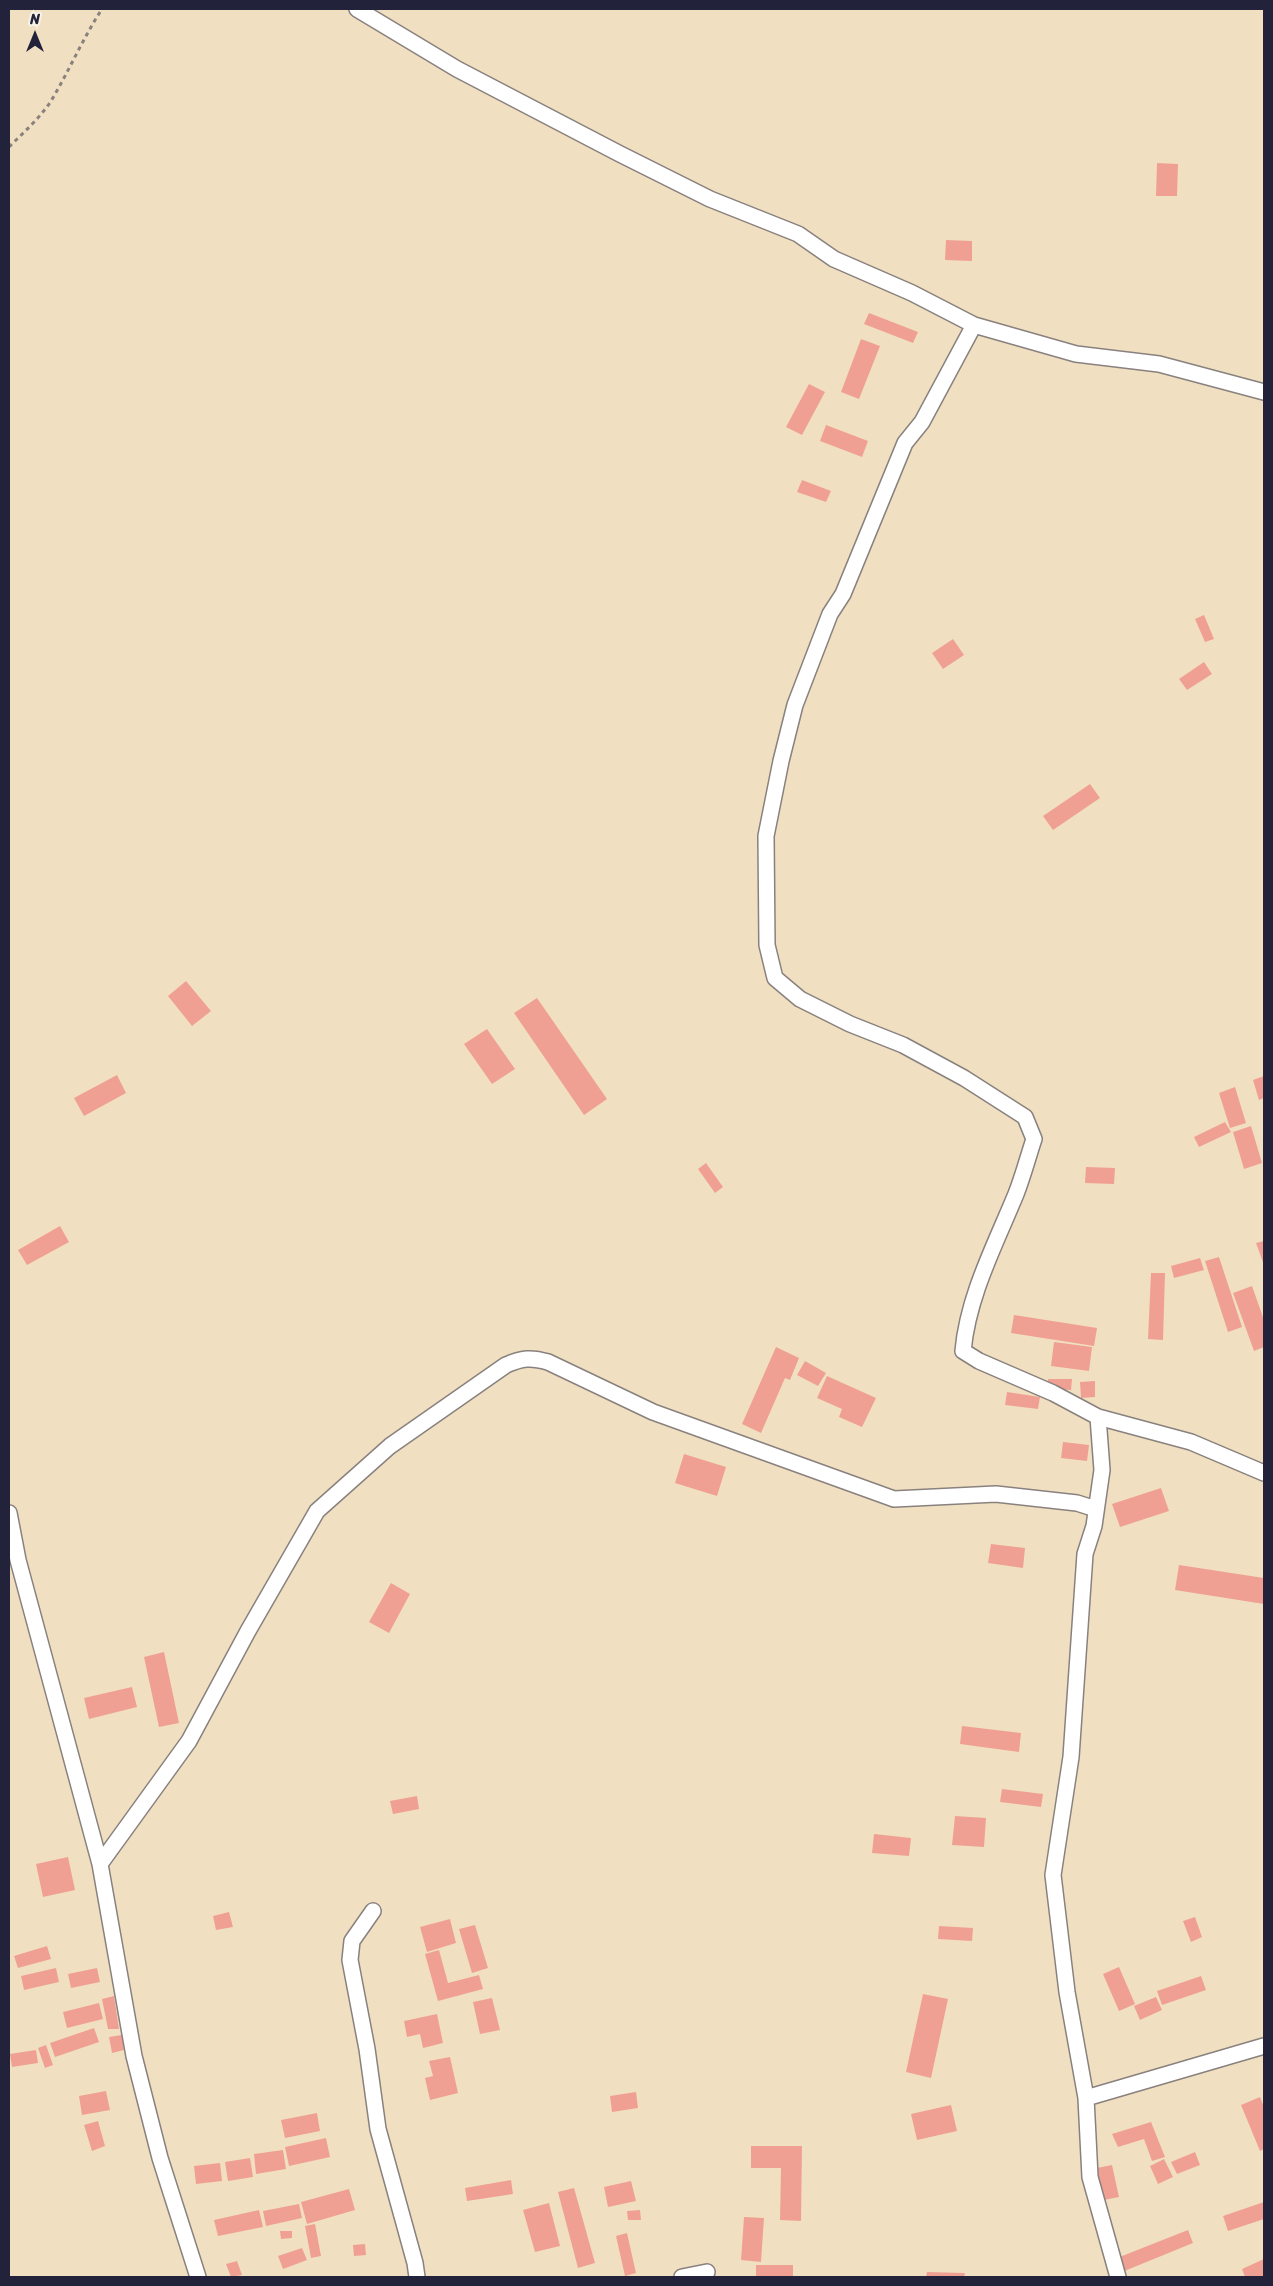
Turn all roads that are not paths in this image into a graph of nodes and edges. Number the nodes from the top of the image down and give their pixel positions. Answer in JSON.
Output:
{"nodes":[{"id":1,"x":357,"y":9,"type":"edge"},
{"id":2,"x":974,"y":325,"type":"junction"},
{"id":3,"x":1264,"y":392,"type":"edge"},
{"id":4,"x":1098,"y":1418,"type":"junction"},
{"id":5,"x":1264,"y":1473,"type":"edge"},
{"id":6,"x":1096,"y":1509,"type":"junction"},
{"id":7,"x":9,"y":1513,"type":"edge"},
{"id":8,"x":100,"y":1864,"type":"junction"},
{"id":9,"x":374,"y":1912,"type":"dead end"},
{"id":10,"x":1264,"y":2046,"type":"edge"},
{"id":11,"x":1086,"y":2098,"type":"junction"},
{"id":12,"x":707,"y":2272,"type":"dead end"},
{"id":13,"x":198,"y":2277,"type":"edge"},
{"id":14,"x":417,"y":2277,"type":"edge"},
{"id":15,"x":682,"y":2277,"type":"edge"},
{"id":16,"x":1118,"y":2277,"type":"edge"}],
"edges":[{"from":1,"to":2,"type":"street"},
{"from":2,"to":3,"type":"street"},
{"from":2,"to":4,"type":"street"},
{"from":4,"to":5,"type":"street"},
{"from":4,"to":6,"type":"street"},
{"from":6,"to":8,"type":"street"},
{"from":6,"to":11,"type":"street"},
{"from":7,"to":8,"type":"street"},
{"from":8,"to":13,"type":"street"},
{"from":9,"to":14,"type":"street"},
{"from":10,"to":11,"type":"street"},
{"from":11,"to":16,"type":"street"},
{"from":12,"to":15,"type":"street"}]}
